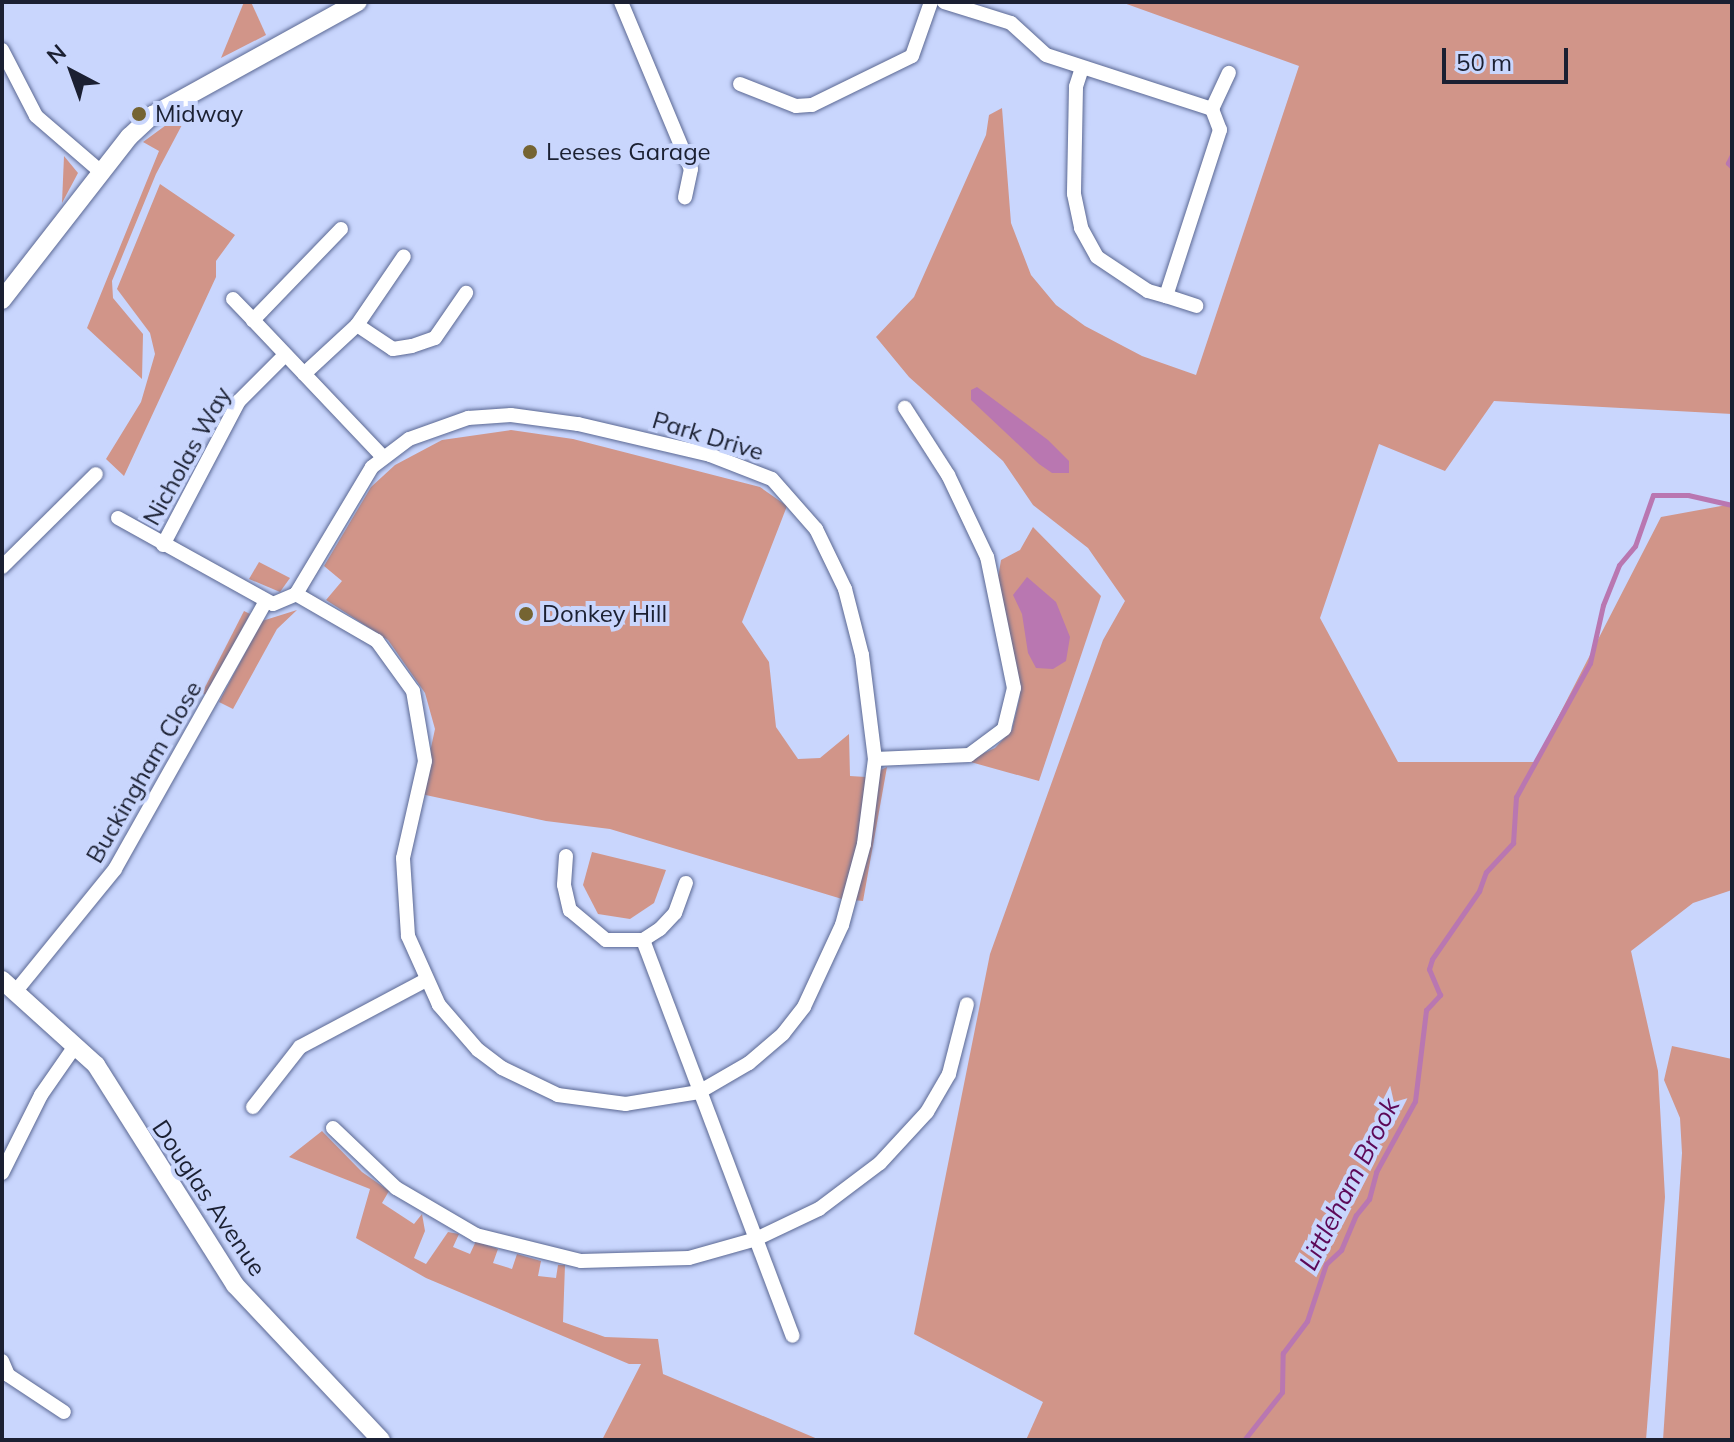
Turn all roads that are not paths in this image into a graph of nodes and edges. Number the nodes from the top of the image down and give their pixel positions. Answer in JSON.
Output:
{"nodes":[{"id":1,"x":358,"y":2,"type":"edge"},
{"id":2,"x":621,"y":2,"type":"edge"},
{"id":3,"x":931,"y":2,"type":"edge"},
{"id":4,"x":944,"y":2,"type":"edge"},
{"id":5,"x":2,"y":50,"type":"edge"},
{"id":6,"x":1082,"y":68,"type":"junction"},
{"id":7,"x":1229,"y":73,"type":"dead end"},
{"id":8,"x":6,"y":76,"type":"edge"},
{"id":9,"x":740,"y":84,"type":"dead end"},
{"id":10,"x":1212,"y":109,"type":"junction"},
{"id":11,"x":101,"y":172,"type":"junction"},
{"id":12,"x":685,"y":197,"type":"dead end"},
{"id":13,"x":341,"y":229,"type":"dead end"},
{"id":14,"x":404,"y":256,"type":"dead end"},
{"id":15,"x":466,"y":293,"type":"dead end"},
{"id":16,"x":1166,"y":296,"type":"junction"},
{"id":17,"x":233,"y":299,"type":"dead end"},
{"id":18,"x":2,"y":300,"type":"edge"},
{"id":19,"x":1196,"y":306,"type":"dead end"},
{"id":20,"x":253,"y":320,"type":"junction"},
{"id":21,"x":357,"y":325,"type":"junction"},
{"id":22,"x":284,"y":356,"type":"junction"},
{"id":23,"x":304,"y":374,"type":"junction"},
{"id":24,"x":905,"y":408,"type":"dead end"},
{"id":25,"x":383,"y":457,"type":"junction"},
{"id":26,"x":96,"y":474,"type":"dead end"},
{"id":27,"x":118,"y":518,"type":"dead end"},
{"id":28,"x":163,"y":545,"type":"junction"},
{"id":29,"x":2,"y":567,"type":"edge"},
{"id":30,"x":296,"y":594,"type":"junction"},
{"id":31,"x":265,"y":603,"type":"junction"},
{"id":32,"x":875,"y":759,"type":"junction"},
{"id":33,"x":566,"y":856,"type":"dead end"},
{"id":34,"x":686,"y":883,"type":"dead end"},
{"id":35,"x":643,"y":940,"type":"junction"},
{"id":36,"x":424,"y":981,"type":"junction"},
{"id":37,"x":9,"y":986,"type":"edge"},
{"id":38,"x":967,"y":1004,"type":"dead end"},
{"id":39,"x":75,"y":1046,"type":"junction"},
{"id":40,"x":699,"y":1092,"type":"junction"},
{"id":41,"x":253,"y":1107,"type":"dead end"},
{"id":42,"x":333,"y":1128,"type":"dead end"},
{"id":43,"x":2,"y":1173,"type":"edge"},
{"id":44,"x":756,"y":1239,"type":"junction"},
{"id":45,"x":793,"y":1336,"type":"dead end"},
{"id":46,"x":2,"y":1349,"type":"edge"},
{"id":47,"x":2,"y":1358,"type":"edge"},
{"id":48,"x":64,"y":1412,"type":"dead end"},
{"id":49,"x":381,"y":1440,"type":"edge"}],
"edges":[{"from":1,"to":11,"type":"street"},
{"from":2,"to":12,"type":"street"},
{"from":3,"to":9,"type":"street"},
{"from":4,"to":6,"type":"street"},
{"from":5,"to":8,"type":"street"},
{"from":6,"to":10,"type":"street"},
{"from":6,"to":16,"type":"street"},
{"from":7,"to":10,"type":"street"},
{"from":8,"to":11,"type":"street"},
{"from":10,"to":16,"type":"street"},
{"from":11,"to":18,"type":"street"},
{"from":13,"to":20,"type":"street"},
{"from":14,"to":21,"type":"street"},
{"from":15,"to":21,"type":"street"},
{"from":16,"to":19,"type":"street"},
{"from":17,"to":20,"type":"street"},
{"from":20,"to":22,"type":"street"},
{"from":21,"to":23,"type":"street"},
{"from":22,"to":23,"type":"street"},
{"from":22,"to":28,"type":"street","name":"Nicholas Way"},
{"from":23,"to":25,"type":"street"},
{"from":24,"to":32,"type":"street"},
{"from":25,"to":30,"type":"street","name":"Park Drive"},
{"from":25,"to":32,"type":"street","name":"Park Drive"},
{"from":26,"to":29,"type":"street"},
{"from":27,"to":28,"type":"street"},
{"from":28,"to":31,"type":"street"},
{"from":30,"to":31,"type":"street"},
{"from":30,"to":36,"type":"street"},
{"from":31,"to":37,"type":"street","name":"Buckingham Close"},
{"from":32,"to":40,"type":"street","name":"Park Drive"},
{"from":33,"to":35,"type":"street"},
{"from":34,"to":35,"type":"street"},
{"from":35,"to":40,"type":"street"},
{"from":36,"to":40,"type":"street"},
{"from":36,"to":41,"type":"street"},
{"from":37,"to":39,"type":"street","name":"Douglas Avenue"},
{"from":38,"to":44,"type":"street"},
{"from":39,"to":43,"type":"street"},
{"from":39,"to":49,"type":"street","name":"Douglas Avenue"},
{"from":40,"to":44,"type":"street"},
{"from":42,"to":44,"type":"street"},
{"from":44,"to":45,"type":"street"},
{"from":46,"to":47,"type":"street"},
{"from":47,"to":48,"type":"street"}]}
